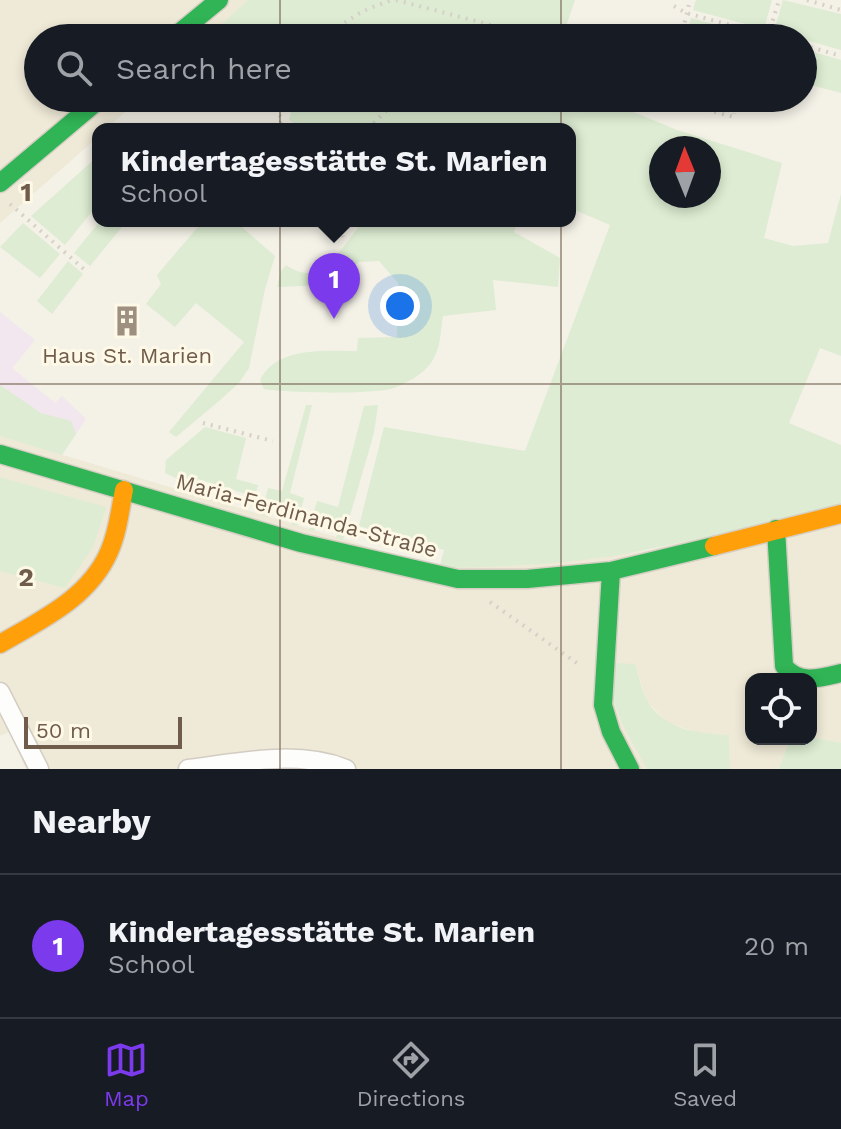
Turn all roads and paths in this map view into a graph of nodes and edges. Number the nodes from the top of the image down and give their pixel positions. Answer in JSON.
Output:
{"nodes":[{"id":1,"x":219,"y":0,"type":"edge"},
{"id":2,"x":394,"y":0,"type":"edge"},
{"id":3,"x":690,"y":0,"type":"edge"},
{"id":4,"x":779,"y":0,"type":"edge"},
{"id":5,"x":807,"y":0,"type":"edge"},
{"id":6,"x":408,"y":2,"type":"edge"},
{"id":7,"x":674,"y":6,"type":"dead end"},
{"id":8,"x":841,"y":10,"type":"edge"},
{"id":9,"x":686,"y":13,"type":"junction"},
{"id":10,"x":190,"y":24,"type":"edge"},
{"id":11,"x":344,"y":24,"type":"edge"},
{"id":12,"x":487,"y":24,"type":"edge"},
{"id":13,"x":684,"y":24,"type":"edge"},
{"id":14,"x":724,"y":24,"type":"edge"},
{"id":15,"x":772,"y":24,"type":"edge"},
{"id":16,"x":817,"y":49,"type":"edge"},
{"id":17,"x":841,"y":56,"type":"edge"},
{"id":18,"x":86,"y":112,"type":"edge"},
{"id":19,"x":715,"y":112,"type":"edge"},
{"id":20,"x":734,"y":113,"type":"dead end"},
{"id":21,"x":3,"y":192,"type":"edge"},
{"id":22,"x":339,"y":227,"type":"edge"},
{"id":23,"x":343,"y":237,"type":"dead end"},
{"id":24,"x":86,"y":271,"type":"dead end"},
{"id":25,"x":203,"y":423,"type":"dead end"},
{"id":26,"x":273,"y":441,"type":"dead end"},
{"id":27,"x":0,"y":454,"type":"edge"},
{"id":28,"x":124,"y":490,"type":"junction"},
{"id":29,"x":841,"y":514,"type":"edge"},
{"id":30,"x":776,"y":529,"type":"junction"},
{"id":31,"x":611,"y":571,"type":"junction"},
{"id":32,"x":458,"y":579,"type":"junction"},
{"id":33,"x":0,"y":644,"type":"edge"},
{"id":34,"x":841,"y":673,"type":"edge"},
{"id":35,"x":603,"y":681,"type":"junction"},
{"id":36,"x":0,"y":692,"type":"edge"},
{"id":37,"x":39,"y":769,"type":"edge"},
{"id":38,"x":188,"y":769,"type":"edge"},
{"id":39,"x":346,"y":769,"type":"edge"},
{"id":40,"x":630,"y":769,"type":"edge"}],
"edges":[{"from":1,"to":10,"type":"street"},
{"from":2,"to":6,"type":"path"},
{"from":2,"to":11,"type":"path"},
{"from":3,"to":9,"type":"path"},
{"from":4,"to":15,"type":"path"},
{"from":5,"to":8,"type":"path"},
{"from":6,"to":12,"type":"path"},
{"from":7,"to":9,"type":"path"},
{"from":9,"to":13,"type":"path"},
{"from":9,"to":14,"type":"path"},
{"from":16,"to":17,"type":"path"},
{"from":18,"to":21,"type":"street"},
{"from":19,"to":20,"type":"path"},
{"from":21,"to":24,"type":"path"},
{"from":22,"to":23,"type":"path"},
{"from":25,"to":26,"type":"path"},
{"from":27,"to":28,"type":"street","name":"Maria-Ferdinanda-Straße"},
{"from":28,"to":32,"type":"street","name":"Maria-Ferdinanda-Straße"},
{"from":28,"to":33,"type":"street"},
{"from":29,"to":30,"type":"street","name":"Maria-Ferdinanda-Straße"},
{"from":30,"to":31,"type":"street","name":"Maria-Ferdinanda-Straße"},
{"from":30,"to":34,"type":"street"},
{"from":31,"to":32,"type":"street","name":"Maria-Ferdinanda-Straße"},
{"from":31,"to":35,"type":"street"},
{"from":32,"to":35,"type":"path"},
{"from":35,"to":40,"type":"street"},
{"from":36,"to":37,"type":"street"},
{"from":38,"to":39,"type":"street"}]}
